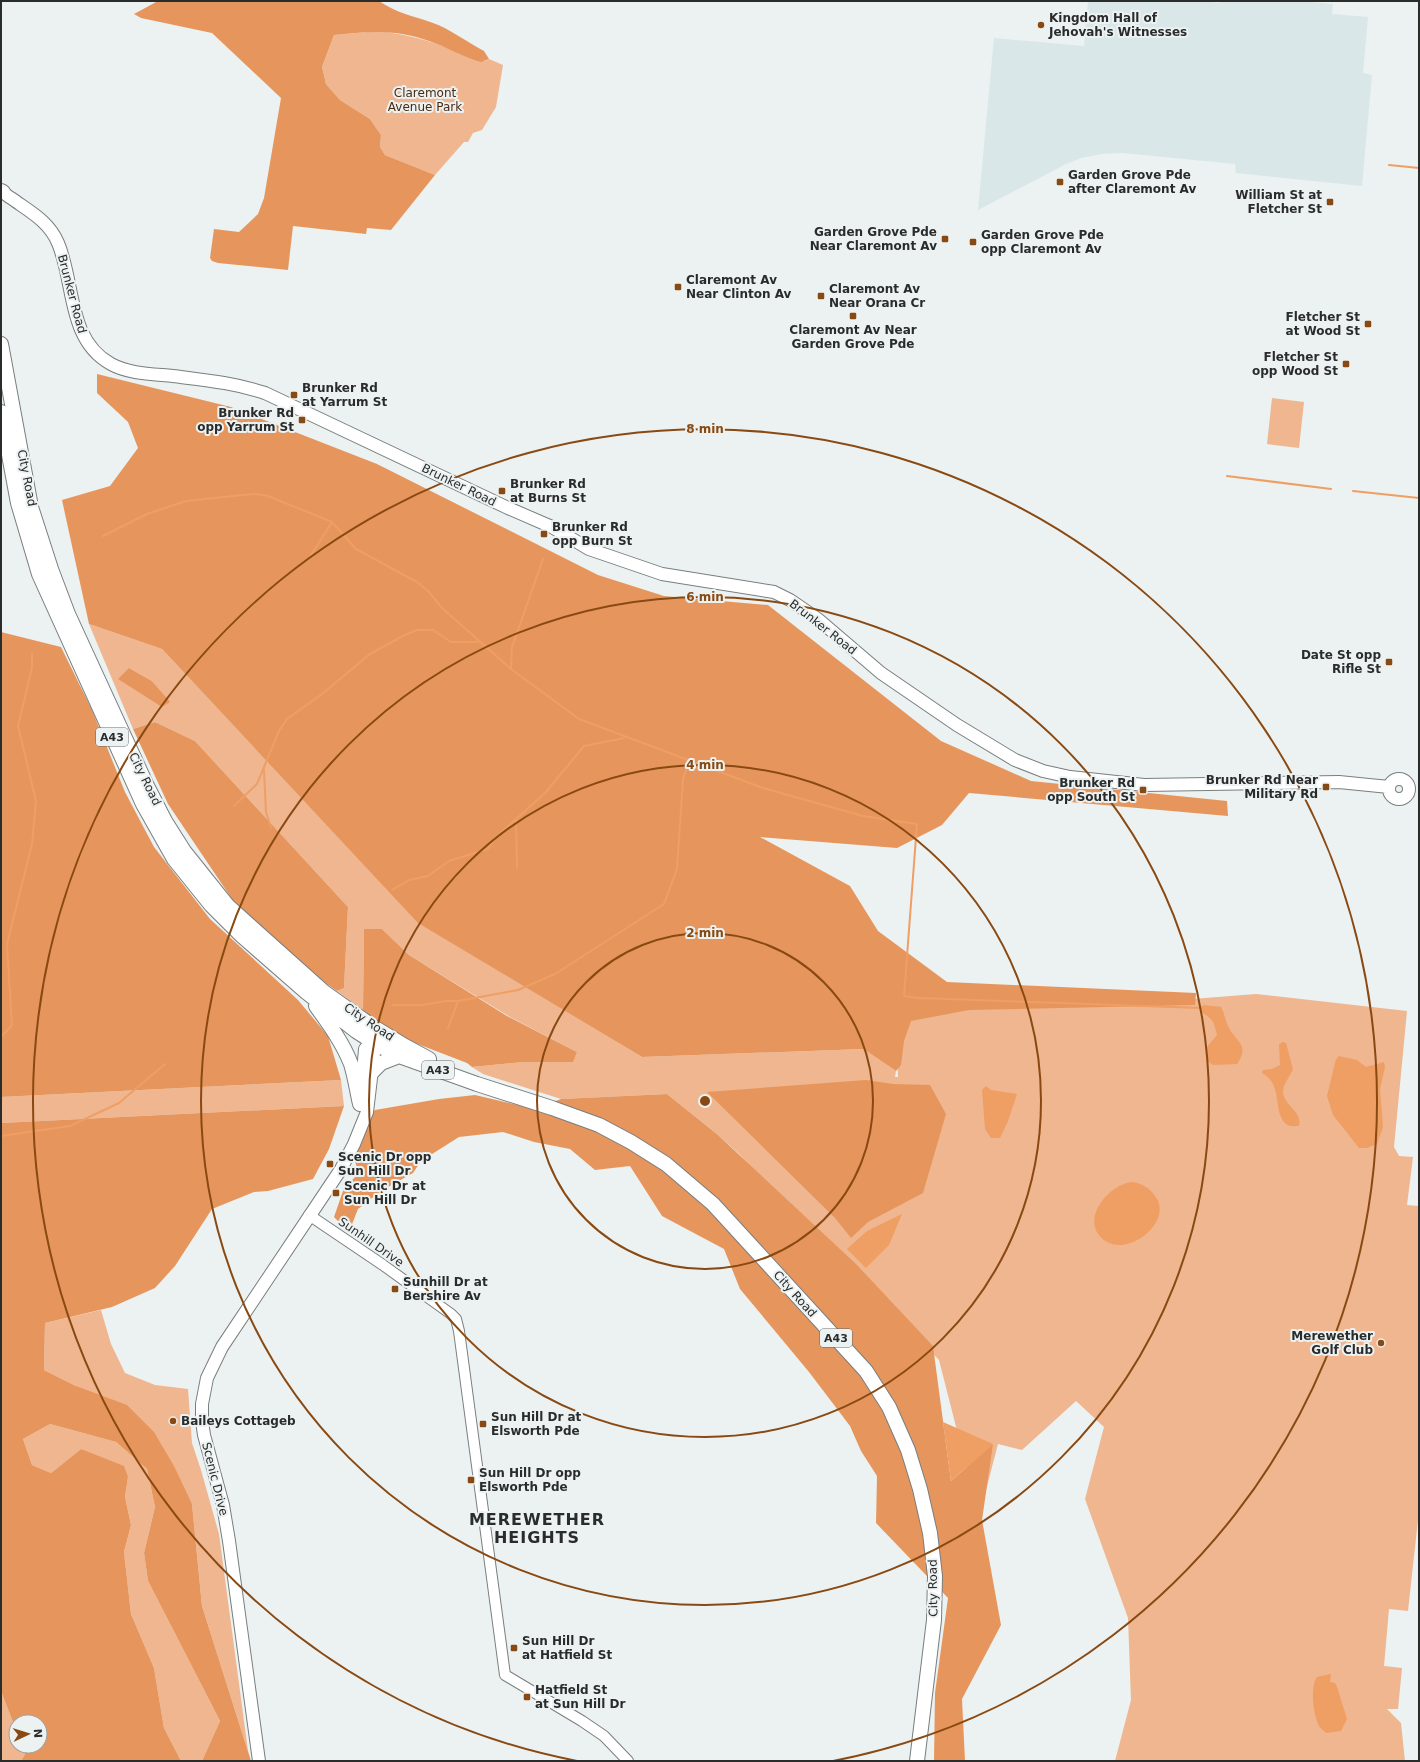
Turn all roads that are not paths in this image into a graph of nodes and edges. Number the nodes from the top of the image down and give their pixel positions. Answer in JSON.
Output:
{"nodes":[{"id":1,"x":3,"y":194,"type":"edge"},
{"id":2,"x":1,"y":344,"type":"edge"},
{"id":3,"x":1,"y":412,"type":"edge"},
{"id":4,"x":1414,"y":790,"type":"edge"},
{"id":5,"x":306,"y":992,"type":"junction"},
{"id":6,"x":360,"y":1018,"type":"junction"},
{"id":7,"x":372,"y":1041,"type":"junction"},
{"id":8,"x":402,"y":1051,"type":"junction"},
{"id":9,"x":371,"y":1073,"type":"junction"},
{"id":10,"x":360,"y":1104,"type":"junction"},
{"id":11,"x":362,"y":1120,"type":"junction"},
{"id":12,"x":309,"y":1215,"type":"junction"},
{"id":13,"x":259,"y":1761,"type":"edge"},
{"id":14,"x":628,"y":1761,"type":"edge"},
{"id":15,"x":917,"y":1761,"type":"edge"}],
"edges":[{"from":1,"to":4,"type":"main road","name":"Brunker Road"},
{"from":2,"to":6,"type":"highway","name":"City Road","number":"A43"},
{"from":3,"to":5,"type":"highway","name":"City Road","number":"A43"},
{"from":5,"to":7,"type":"highway","name":"City Road","number":"A43"},
{"from":5,"to":10,"type":"highway"},
{"from":6,"to":7,"type":"highway"},
{"from":6,"to":8,"type":"highway","name":"City Road","number":"A43"},
{"from":7,"to":8,"type":"highway","name":"City Road","number":"A43"},
{"from":7,"to":9,"type":"main road","name":"Scenic Drive"},
{"from":7,"to":10,"type":"main road","name":"Scenic Drive"},
{"from":8,"to":9,"type":"highway"},
{"from":8,"to":15,"type":"highway","name":"City Road","number":"A43"},
{"from":9,"to":11,"type":"main road","name":"Scenic Drive"},
{"from":10,"to":11,"type":"main road","name":"Scenic Drive"},
{"from":11,"to":12,"type":"main road","name":"Scenic Drive"},
{"from":12,"to":13,"type":"main road","name":"Scenic Drive"},
{"from":12,"to":14,"type":"street","name":"Sunhill Drive"}]}
